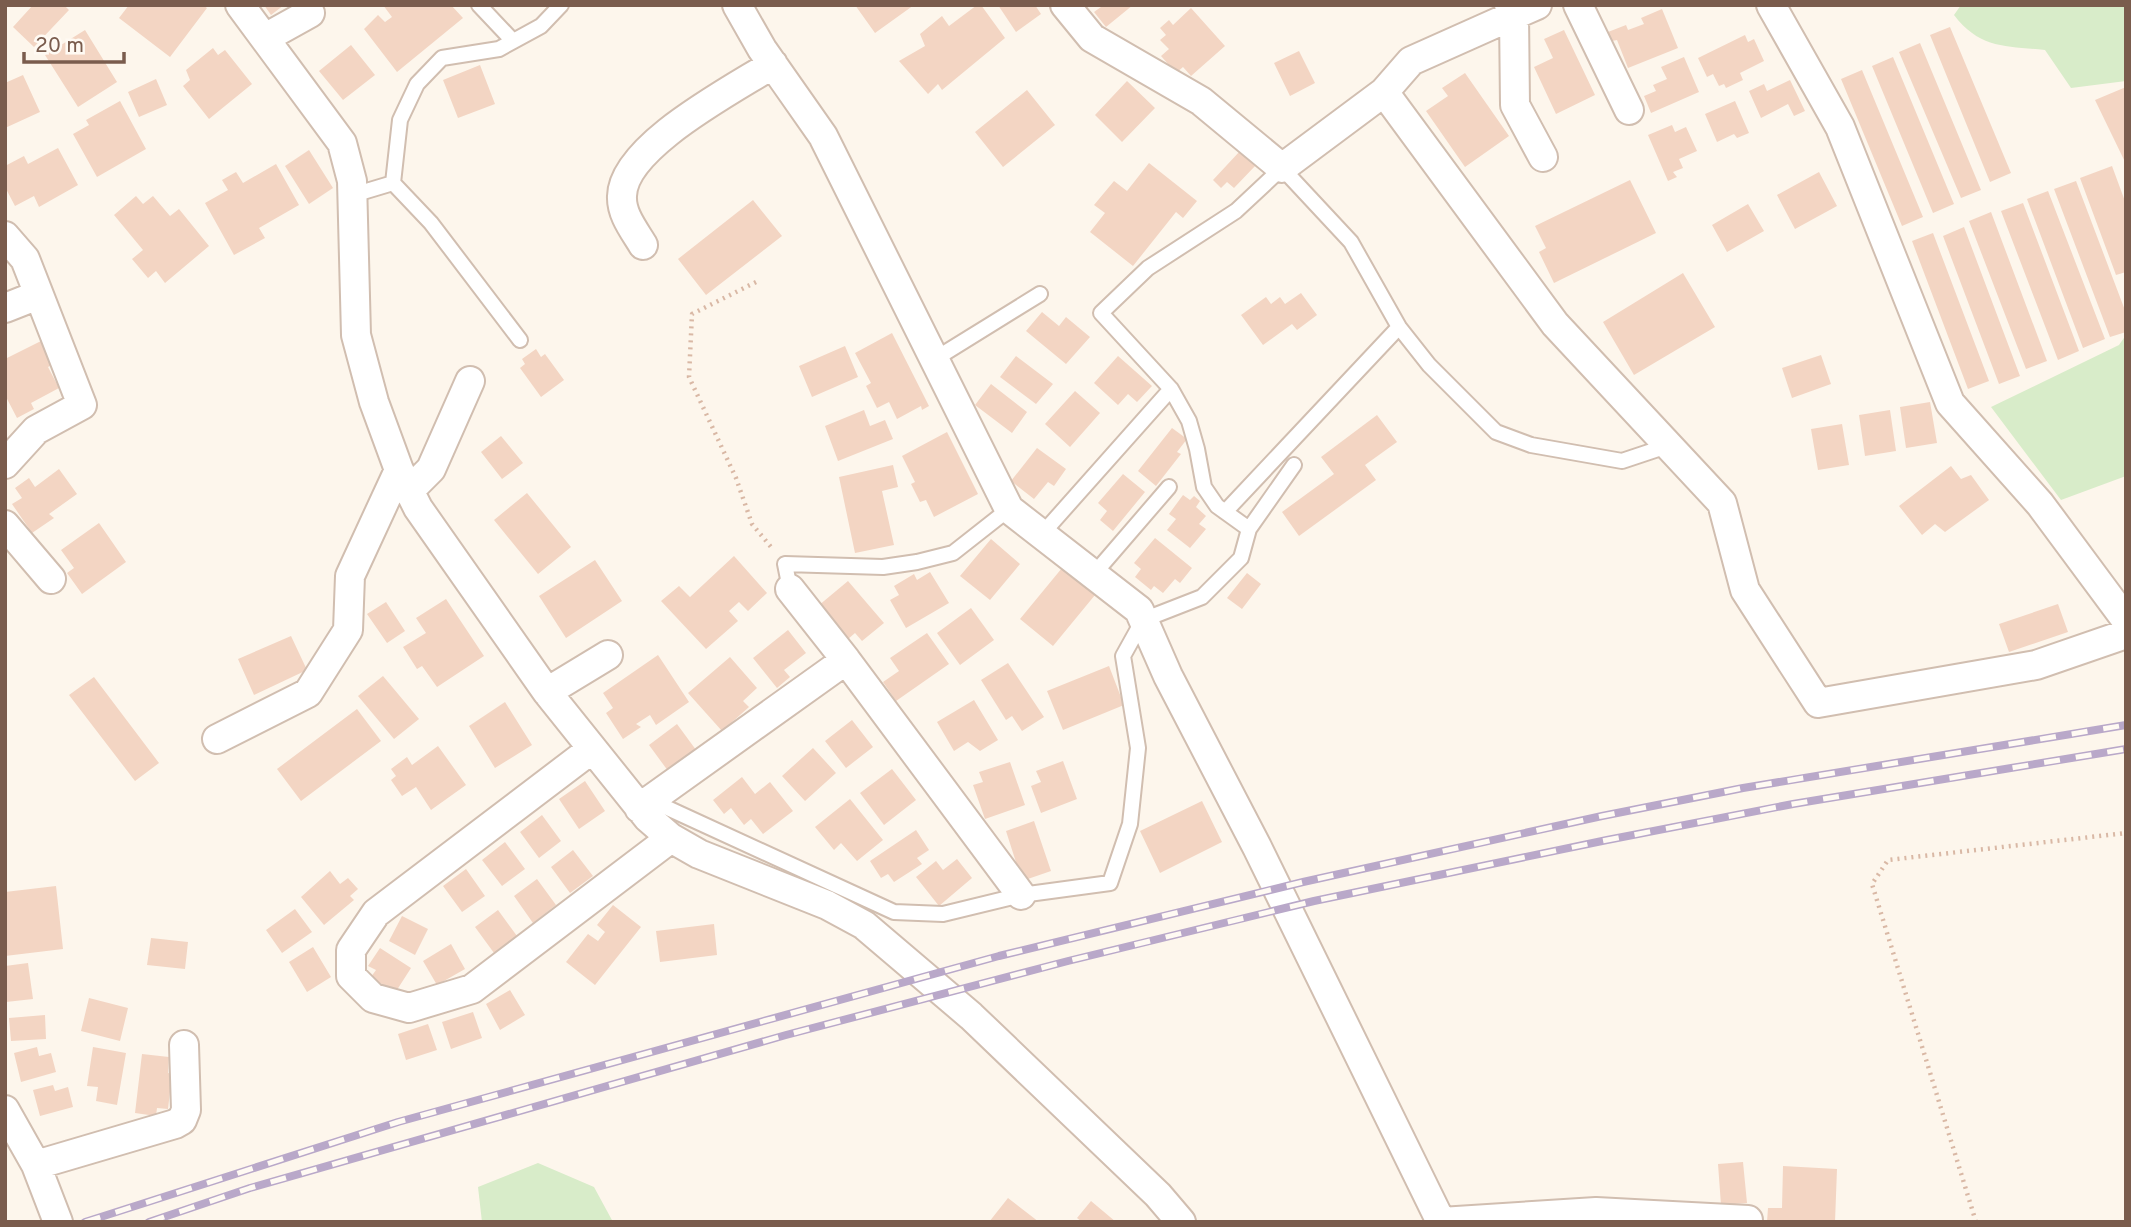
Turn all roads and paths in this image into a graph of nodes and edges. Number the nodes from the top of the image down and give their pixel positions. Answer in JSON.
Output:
{"nodes":[{"id":1,"x":240,"y":5,"type":"edge"},
{"id":2,"x":479,"y":5,"type":"edge"},
{"id":3,"x":561,"y":5,"type":"edge"},
{"id":4,"x":737,"y":5,"type":"edge"},
{"id":5,"x":1065,"y":5,"type":"edge"},
{"id":6,"x":1578,"y":5,"type":"edge"},
{"id":7,"x":1771,"y":5,"type":"edge"},
{"id":8,"x":1520,"y":9,"type":"edge"},
{"id":9,"x":310,"y":13,"type":"dead end"},
{"id":10,"x":265,"y":38,"type":"junction"},
{"id":11,"x":513,"y":41,"type":"junction"},
{"id":12,"x":773,"y":64,"type":"junction"},
{"id":13,"x":1384,"y":92,"type":"junction"},
{"id":14,"x":1629,"y":110,"type":"dead end"},
{"id":15,"x":1543,"y":157,"type":"dead end"},
{"id":16,"x":1282,"y":168,"type":"junction"},
{"id":17,"x":393,"y":183,"type":"junction"},
{"id":18,"x":353,"y":195,"type":"junction"},
{"id":19,"x":5,"y":236,"type":"edge"},
{"id":20,"x":643,"y":245,"type":"dead end"},
{"id":21,"x":756,"y":282,"type":"dead end"},
{"id":22,"x":1041,"y":294,"type":"dead end"},
{"id":23,"x":38,"y":295,"type":"junction"},
{"id":24,"x":5,"y":308,"type":"edge"},
{"id":25,"x":1399,"y":327,"type":"junction"},
{"id":26,"x":520,"y":340,"type":"dead end"},
{"id":27,"x":935,"y":359,"type":"junction"},
{"id":28,"x":470,"y":381,"type":"dead end"},
{"id":29,"x":1171,"y":389,"type":"junction"},
{"id":30,"x":1667,"y":446,"type":"junction"},
{"id":31,"x":5,"y":464,"type":"edge"},
{"id":32,"x":1294,"y":465,"type":"dead end"},
{"id":33,"x":404,"y":481,"type":"junction"},
{"id":34,"x":1169,"y":487,"type":"dead end"},
{"id":35,"x":1009,"y":509,"type":"junction"},
{"id":36,"x":1225,"y":512,"type":"junction"},
{"id":37,"x":5,"y":525,"type":"edge"},
{"id":38,"x":1249,"y":529,"type":"junction"},
{"id":39,"x":1042,"y":534,"type":"junction"},
{"id":40,"x":1094,"y":575,"type":"junction"},
{"id":41,"x":787,"y":577,"type":"junction"},
{"id":42,"x":51,"y":579,"type":"dead end"},
{"id":43,"x":1143,"y":620,"type":"junction"},
{"id":44,"x":2126,"y":620,"type":"edge"},
{"id":45,"x":2126,"y":634,"type":"edge"},
{"id":46,"x":608,"y":655,"type":"dead end"},
{"id":47,"x":846,"y":660,"type":"junction"},
{"id":48,"x":547,"y":692,"type":"junction"},
{"id":49,"x":217,"y":739,"type":"dead end"},
{"id":50,"x":592,"y":749,"type":"junction"},
{"id":51,"x":645,"y":804,"type":"junction"},
{"id":52,"x":2126,"y":833,"type":"edge"},
{"id":53,"x":671,"y":838,"type":"junction"},
{"id":54,"x":1021,"y":895,"type":"junction"},
{"id":55,"x":184,"y":1045,"type":"dead end"},
{"id":56,"x":5,"y":1110,"type":"edge"},
{"id":57,"x":36,"y":1165,"type":"junction"},
{"id":58,"x":1748,"y":1220,"type":"dead end"},
{"id":59,"x":58,"y":1222,"type":"edge"},
{"id":60,"x":1181,"y":1222,"type":"edge"},
{"id":61,"x":1441,"y":1222,"type":"edge"},
{"id":62,"x":1976,"y":1222,"type":"edge"}],
"edges":[{"from":1,"to":10,"type":"street"},
{"from":2,"to":11,"type":"lane"},
{"from":3,"to":11,"type":"lane"},
{"from":4,"to":12,"type":"street"},
{"from":5,"to":16,"type":"street"},
{"from":6,"to":14,"type":"street"},
{"from":7,"to":44,"type":"street"},
{"from":8,"to":13,"type":"street"},
{"from":8,"to":15,"type":"street"},
{"from":9,"to":10,"type":"street"},
{"from":10,"to":18,"type":"street"},
{"from":11,"to":17,"type":"lane"},
{"from":12,"to":20,"type":"street"},
{"from":12,"to":27,"type":"street"},
{"from":13,"to":16,"type":"street"},
{"from":13,"to":30,"type":"street"},
{"from":16,"to":25,"type":"lane"},
{"from":16,"to":29,"type":"lane"},
{"from":17,"to":18,"type":"lane"},
{"from":17,"to":26,"type":"lane"},
{"from":18,"to":33,"type":"street"},
{"from":19,"to":23,"type":"street"},
{"from":21,"to":41,"type":"path"},
{"from":22,"to":27,"type":"lane"},
{"from":23,"to":24,"type":"street"},
{"from":23,"to":31,"type":"street"},
{"from":25,"to":30,"type":"lane"},
{"from":25,"to":36,"type":"lane"},
{"from":27,"to":35,"type":"street"},
{"from":28,"to":33,"type":"street"},
{"from":29,"to":36,"type":"lane"},
{"from":29,"to":39,"type":"lane"},
{"from":30,"to":45,"type":"street"},
{"from":32,"to":38,"type":"lane"},
{"from":33,"to":48,"type":"street"},
{"from":33,"to":49,"type":"street"},
{"from":34,"to":40,"type":"lane"},
{"from":35,"to":39,"type":"street"},
{"from":35,"to":41,"type":"lane"},
{"from":36,"to":38,"type":"lane"},
{"from":37,"to":42,"type":"street"},
{"from":38,"to":43,"type":"lane"},
{"from":39,"to":40,"type":"street"},
{"from":40,"to":43,"type":"street"},
{"from":41,"to":47,"type":"street"},
{"from":43,"to":54,"type":"lane"},
{"from":43,"to":61,"type":"street"},
{"from":46,"to":48,"type":"street"},
{"from":47,"to":51,"type":"street"},
{"from":47,"to":54,"type":"street"},
{"from":48,"to":50,"type":"street"},
{"from":50,"to":51,"type":"street"},
{"from":50,"to":53,"type":"street"},
{"from":51,"to":53,"type":"street"},
{"from":51,"to":54,"type":"lane"},
{"from":52,"to":62,"type":"path"},
{"from":53,"to":60,"type":"street"},
{"from":55,"to":57,"type":"street"},
{"from":56,"to":57,"type":"street"},
{"from":57,"to":59,"type":"street"},
{"from":58,"to":61,"type":"street"}]}
